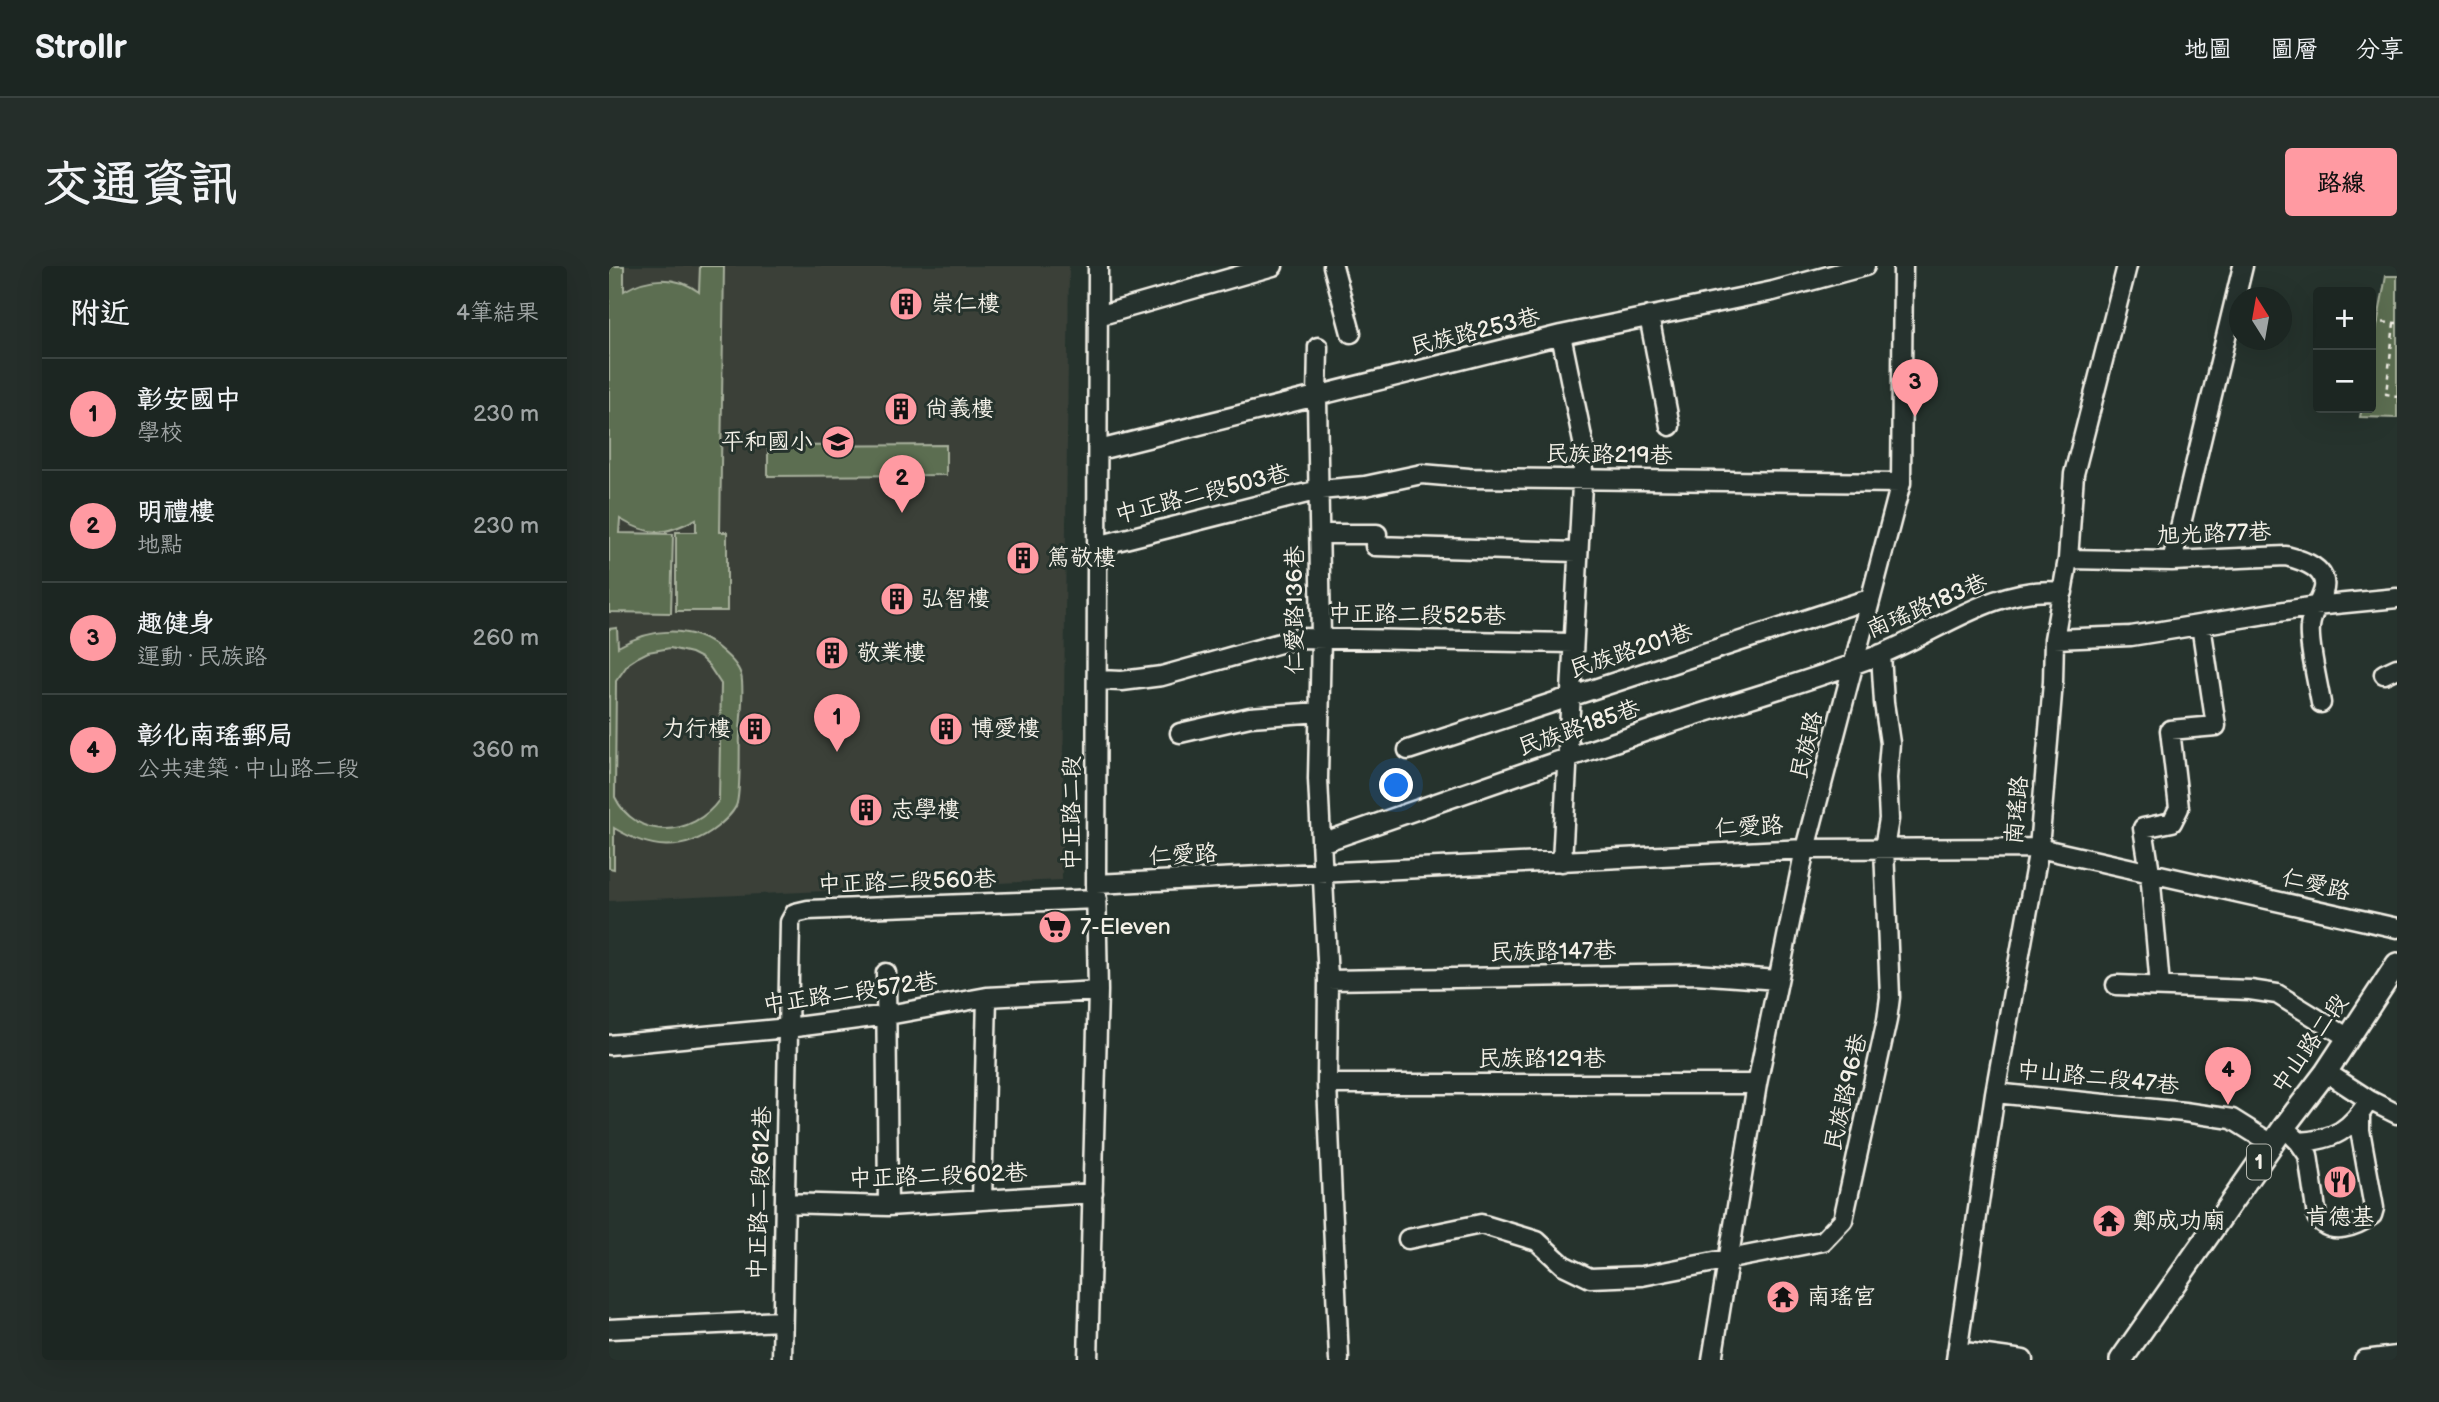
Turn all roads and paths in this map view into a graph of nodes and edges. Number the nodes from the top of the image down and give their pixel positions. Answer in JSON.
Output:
{"nodes":[{"id":1,"x":1098,"y":266,"type":"edge"},
{"id":2,"x":1273,"y":266,"type":"edge"},
{"id":3,"x":1333,"y":266,"type":"edge"},
{"id":4,"x":1865,"y":266,"type":"edge"},
{"id":5,"x":1903,"y":266,"type":"edge"},
{"id":6,"x":2127,"y":266,"type":"edge"},
{"id":7,"x":2243,"y":266,"type":"edge"},
{"id":8,"x":1098,"y":316,"type":"junction"},
{"id":9,"x":1650,"y":316,"type":"junction"},
{"id":10,"x":2376,"y":322,"type":"edge"},
{"id":11,"x":2395,"y":323,"type":"edge"},
{"id":12,"x":1351,"y":333,"type":"dead end"},
{"id":13,"x":1561,"y":335,"type":"junction"},
{"id":14,"x":1318,"y":347,"type":"dead end"},
{"id":15,"x":2397,"y":396,"type":"edge"},
{"id":16,"x":1317,"y":398,"type":"junction"},
{"id":17,"x":1670,"y":426,"type":"dead end"},
{"id":18,"x":1098,"y":450,"type":"junction"},
{"id":19,"x":1581,"y":479,"type":"junction"},
{"id":20,"x":1901,"y":483,"type":"junction"},
{"id":21,"x":1319,"y":490,"type":"junction"},
{"id":22,"x":1320,"y":534,"type":"junction"},
{"id":23,"x":1097,"y":546,"type":"junction"},
{"id":24,"x":1577,"y":552,"type":"junction"},
{"id":25,"x":2068,"y":559,"type":"junction"},
{"id":26,"x":2172,"y":561,"type":"junction"},
{"id":27,"x":2063,"y":592,"type":"junction"},
{"id":28,"x":2397,"y":598,"type":"edge"},
{"id":29,"x":1869,"y":599,"type":"junction"},
{"id":30,"x":2315,"y":606,"type":"junction"},
{"id":31,"x":2201,"y":625,"type":"junction"},
{"id":32,"x":1321,"y":638,"type":"junction"},
{"id":33,"x":2054,"y":639,"type":"junction"},
{"id":34,"x":1573,"y":643,"type":"junction"},
{"id":35,"x":1881,"y":654,"type":"junction"},
{"id":36,"x":1853,"y":663,"type":"junction"},
{"id":37,"x":1098,"y":680,"type":"junction"},
{"id":38,"x":1570,"y":697,"type":"junction"},
{"id":39,"x":2321,"y":703,"type":"dead end"},
{"id":40,"x":1320,"y":712,"type":"junction"},
{"id":41,"x":1180,"y":733,"type":"dead end"},
{"id":42,"x":1408,"y":750,"type":"dead end"},
{"id":43,"x":1567,"y":758,"type":"junction"},
{"id":44,"x":1321,"y":843,"type":"junction"},
{"id":45,"x":1884,"y":848,"type":"junction"},
{"id":46,"x":2039,"y":848,"type":"junction"},
{"id":47,"x":1805,"y":849,"type":"junction"},
{"id":48,"x":1562,"y":862,"type":"junction"},
{"id":49,"x":1324,"y":872,"type":"junction"},
{"id":50,"x":2150,"y":872,"type":"junction"},
{"id":51,"x":1097,"y":892,"type":"junction"},
{"id":52,"x":2397,"y":928,"type":"edge"},
{"id":53,"x":2397,"y":964,"type":"edge"},
{"id":54,"x":886,"y":973,"type":"dead end"},
{"id":55,"x":1328,"y":980,"type":"junction"},
{"id":56,"x":1778,"y":980,"type":"junction"},
{"id":57,"x":2116,"y":985,"type":"dead end"},
{"id":58,"x":2160,"y":986,"type":"junction"},
{"id":59,"x":1098,"y":991,"type":"junction"},
{"id":60,"x":987,"y":997,"type":"junction"},
{"id":61,"x":888,"y":1014,"type":"junction"},
{"id":62,"x":788,"y":1028,"type":"junction"},
{"id":63,"x":2347,"y":1037,"type":"junction"},
{"id":64,"x":609,"y":1045,"type":"edge"},
{"id":65,"x":2326,"y":1072,"type":"junction"},
{"id":66,"x":1328,"y":1084,"type":"junction"},
{"id":67,"x":1757,"y":1084,"type":"junction"},
{"id":68,"x":1995,"y":1093,"type":"junction"},
{"id":69,"x":2364,"y":1107,"type":"junction"},
{"id":70,"x":2397,"y":1114,"type":"edge"},
{"id":71,"x":2285,"y":1137,"type":"junction"},
{"id":72,"x":1093,"y":1193,"type":"junction"},
{"id":73,"x":982,"y":1200,"type":"junction"},
{"id":74,"x":785,"y":1203,"type":"junction"},
{"id":75,"x":888,"y":1206,"type":"junction"},
{"id":76,"x":1408,"y":1239,"type":"dead end"},
{"id":77,"x":1727,"y":1258,"type":"junction"},
{"id":78,"x":781,"y":1321,"type":"junction"},
{"id":79,"x":609,"y":1329,"type":"edge"},
{"id":80,"x":1956,"y":1356,"type":"edge"},
{"id":81,"x":2397,"y":1356,"type":"edge"},
{"id":82,"x":782,"y":1360,"type":"edge"},
{"id":83,"x":1088,"y":1360,"type":"edge"},
{"id":84,"x":1339,"y":1360,"type":"edge"},
{"id":85,"x":1712,"y":1360,"type":"edge"},
{"id":86,"x":2024,"y":1360,"type":"edge"},
{"id":87,"x":2121,"y":1360,"type":"edge"},
{"id":88,"x":2364,"y":1360,"type":"edge"}],
"edges":[{"from":1,"to":8,"type":"street","name":"中正路二段"},
{"from":2,"to":8,"type":"street"},
{"from":3,"to":12,"type":"street"},
{"from":4,"to":9,"type":"street","name":"民族路253巷"},
{"from":5,"to":20,"type":"street","name":"民族路"},
{"from":6,"to":25,"type":"street","name":"南瑤路"},
{"from":7,"to":26,"type":"street"},
{"from":8,"to":18,"type":"street","name":"中正路二段"},
{"from":9,"to":13,"type":"street","name":"民族路253巷"},
{"from":9,"to":17,"type":"street"},
{"from":10,"to":11,"type":"path"},
{"from":11,"to":15,"type":"path"},
{"from":13,"to":16,"type":"street","name":"民族路253巷"},
{"from":13,"to":19,"type":"street"},
{"from":14,"to":16,"type":"street","name":"仁愛路136巷"},
{"from":16,"to":18,"type":"street","name":"民族路253巷"},
{"from":16,"to":21,"type":"street","name":"仁愛路136巷"},
{"from":18,"to":23,"type":"street","name":"中正路二段"},
{"from":19,"to":20,"type":"street","name":"民族路219巷"},
{"from":19,"to":21,"type":"street","name":"民族路219巷"},
{"from":19,"to":24,"type":"street"},
{"from":20,"to":29,"type":"street","name":"民族路"},
{"from":21,"to":22,"type":"street","name":"仁愛路136巷"},
{"from":21,"to":23,"type":"street","name":"中正路二段503巷"},
{"from":22,"to":24,"type":"street"},
{"from":22,"to":32,"type":"street","name":"仁愛路136巷"},
{"from":23,"to":37,"type":"street","name":"中正路二段"},
{"from":24,"to":34,"type":"street"},
{"from":25,"to":26,"type":"street","name":"旭光路77巷"},
{"from":25,"to":27,"type":"street","name":"南瑤路"},
{"from":26,"to":30,"type":"street","name":"旭光路77巷"},
{"from":27,"to":33,"type":"street","name":"南瑤路"},
{"from":27,"to":35,"type":"street","name":"南瑤路183巷"},
{"from":28,"to":30,"type":"street"},
{"from":29,"to":36,"type":"street","name":"民族路"},
{"from":29,"to":38,"type":"street","name":"民族路201巷"},
{"from":30,"to":31,"type":"street"},
{"from":30,"to":39,"type":"street"},
{"from":31,"to":33,"type":"street"},
{"from":31,"to":50,"type":"street"},
{"from":32,"to":34,"type":"street","name":"中正路二段525巷"},
{"from":32,"to":37,"type":"street","name":"中正路二段525巷"},
{"from":32,"to":40,"type":"street","name":"仁愛路136巷"},
{"from":33,"to":46,"type":"street","name":"南瑤路"},
{"from":34,"to":38,"type":"street"},
{"from":35,"to":36,"type":"street","name":"南瑤路183巷"},
{"from":35,"to":45,"type":"street","name":"民族路96巷"},
{"from":36,"to":43,"type":"street","name":"民族路185巷"},
{"from":36,"to":47,"type":"street","name":"民族路"},
{"from":37,"to":51,"type":"street","name":"中正路二段"},
{"from":38,"to":42,"type":"street","name":"民族路201巷"},
{"from":38,"to":43,"type":"street"},
{"from":40,"to":41,"type":"street"},
{"from":40,"to":44,"type":"street","name":"仁愛路136巷"},
{"from":43,"to":44,"type":"street","name":"民族路185巷"},
{"from":43,"to":48,"type":"street"},
{"from":44,"to":49,"type":"street","name":"仁愛路136巷"},
{"from":45,"to":46,"type":"street","name":"仁愛路"},
{"from":45,"to":47,"type":"street","name":"仁愛路"},
{"from":45,"to":77,"type":"street","name":"民族路96巷"},
{"from":46,"to":50,"type":"street","name":"仁愛路"},
{"from":46,"to":68,"type":"street","name":"南瑤路"},
{"from":47,"to":48,"type":"street","name":"仁愛路"},
{"from":47,"to":56,"type":"street","name":"民族路"},
{"from":48,"to":49,"type":"street","name":"仁愛路"},
{"from":49,"to":51,"type":"street","name":"仁愛路"},
{"from":49,"to":55,"type":"street","name":"仁愛路136巷"},
{"from":50,"to":52,"type":"street","name":"仁愛路"},
{"from":50,"to":58,"type":"street"},
{"from":51,"to":59,"type":"street","name":"中正路二段"},
{"from":51,"to":62,"type":"street","name":"中正路二段560巷"},
{"from":53,"to":63,"type":"main road","name":"中山路二段","number":"1"},
{"from":54,"to":61,"type":"street"},
{"from":55,"to":56,"type":"street","name":"民族路147巷"},
{"from":55,"to":66,"type":"street","name":"仁愛路136巷"},
{"from":56,"to":67,"type":"street","name":"民族路"},
{"from":57,"to":58,"type":"street"},
{"from":58,"to":63,"type":"street"},
{"from":59,"to":60,"type":"street","name":"中正路二段572巷"},
{"from":59,"to":72,"type":"street","name":"中正路二段"},
{"from":60,"to":61,"type":"street","name":"中正路二段572巷"},
{"from":60,"to":73,"type":"street"},
{"from":61,"to":62,"type":"street","name":"中正路二段572巷"},
{"from":61,"to":75,"type":"street"},
{"from":62,"to":64,"type":"street","name":"中正路二段572巷"},
{"from":62,"to":74,"type":"street","name":"中正路二段612巷"},
{"from":63,"to":65,"type":"main road","name":"中山路二段","number":"1"},
{"from":65,"to":69,"type":"street"},
{"from":65,"to":71,"type":"main road","name":"中山路二段","number":"1"},
{"from":66,"to":67,"type":"street","name":"民族路129巷"},
{"from":66,"to":84,"type":"street","name":"仁愛路136巷"},
{"from":67,"to":77,"type":"street","name":"民族路"},
{"from":68,"to":71,"type":"street","name":"中山路二段47巷"},
{"from":68,"to":80,"type":"street","name":"南瑤路"},
{"from":69,"to":70,"type":"street"},
{"from":69,"to":71,"type":"street"},
{"from":69,"to":71,"type":"street"},
{"from":71,"to":87,"type":"main road","name":"中山路二段","number":"1"},
{"from":72,"to":73,"type":"street","name":"中正路二段602巷"},
{"from":72,"to":83,"type":"street","name":"中正路二段"},
{"from":73,"to":75,"type":"street","name":"中正路二段602巷"},
{"from":74,"to":75,"type":"street","name":"中正路二段602巷"},
{"from":74,"to":78,"type":"street","name":"中正路二段612巷"},
{"from":76,"to":77,"type":"street","name":"民族路96巷"},
{"from":77,"to":85,"type":"street","name":"民族路"},
{"from":78,"to":79,"type":"street"},
{"from":78,"to":82,"type":"street","name":"中正路二段612巷"},
{"from":80,"to":86,"type":"street"},
{"from":81,"to":88,"type":"street"}]}
